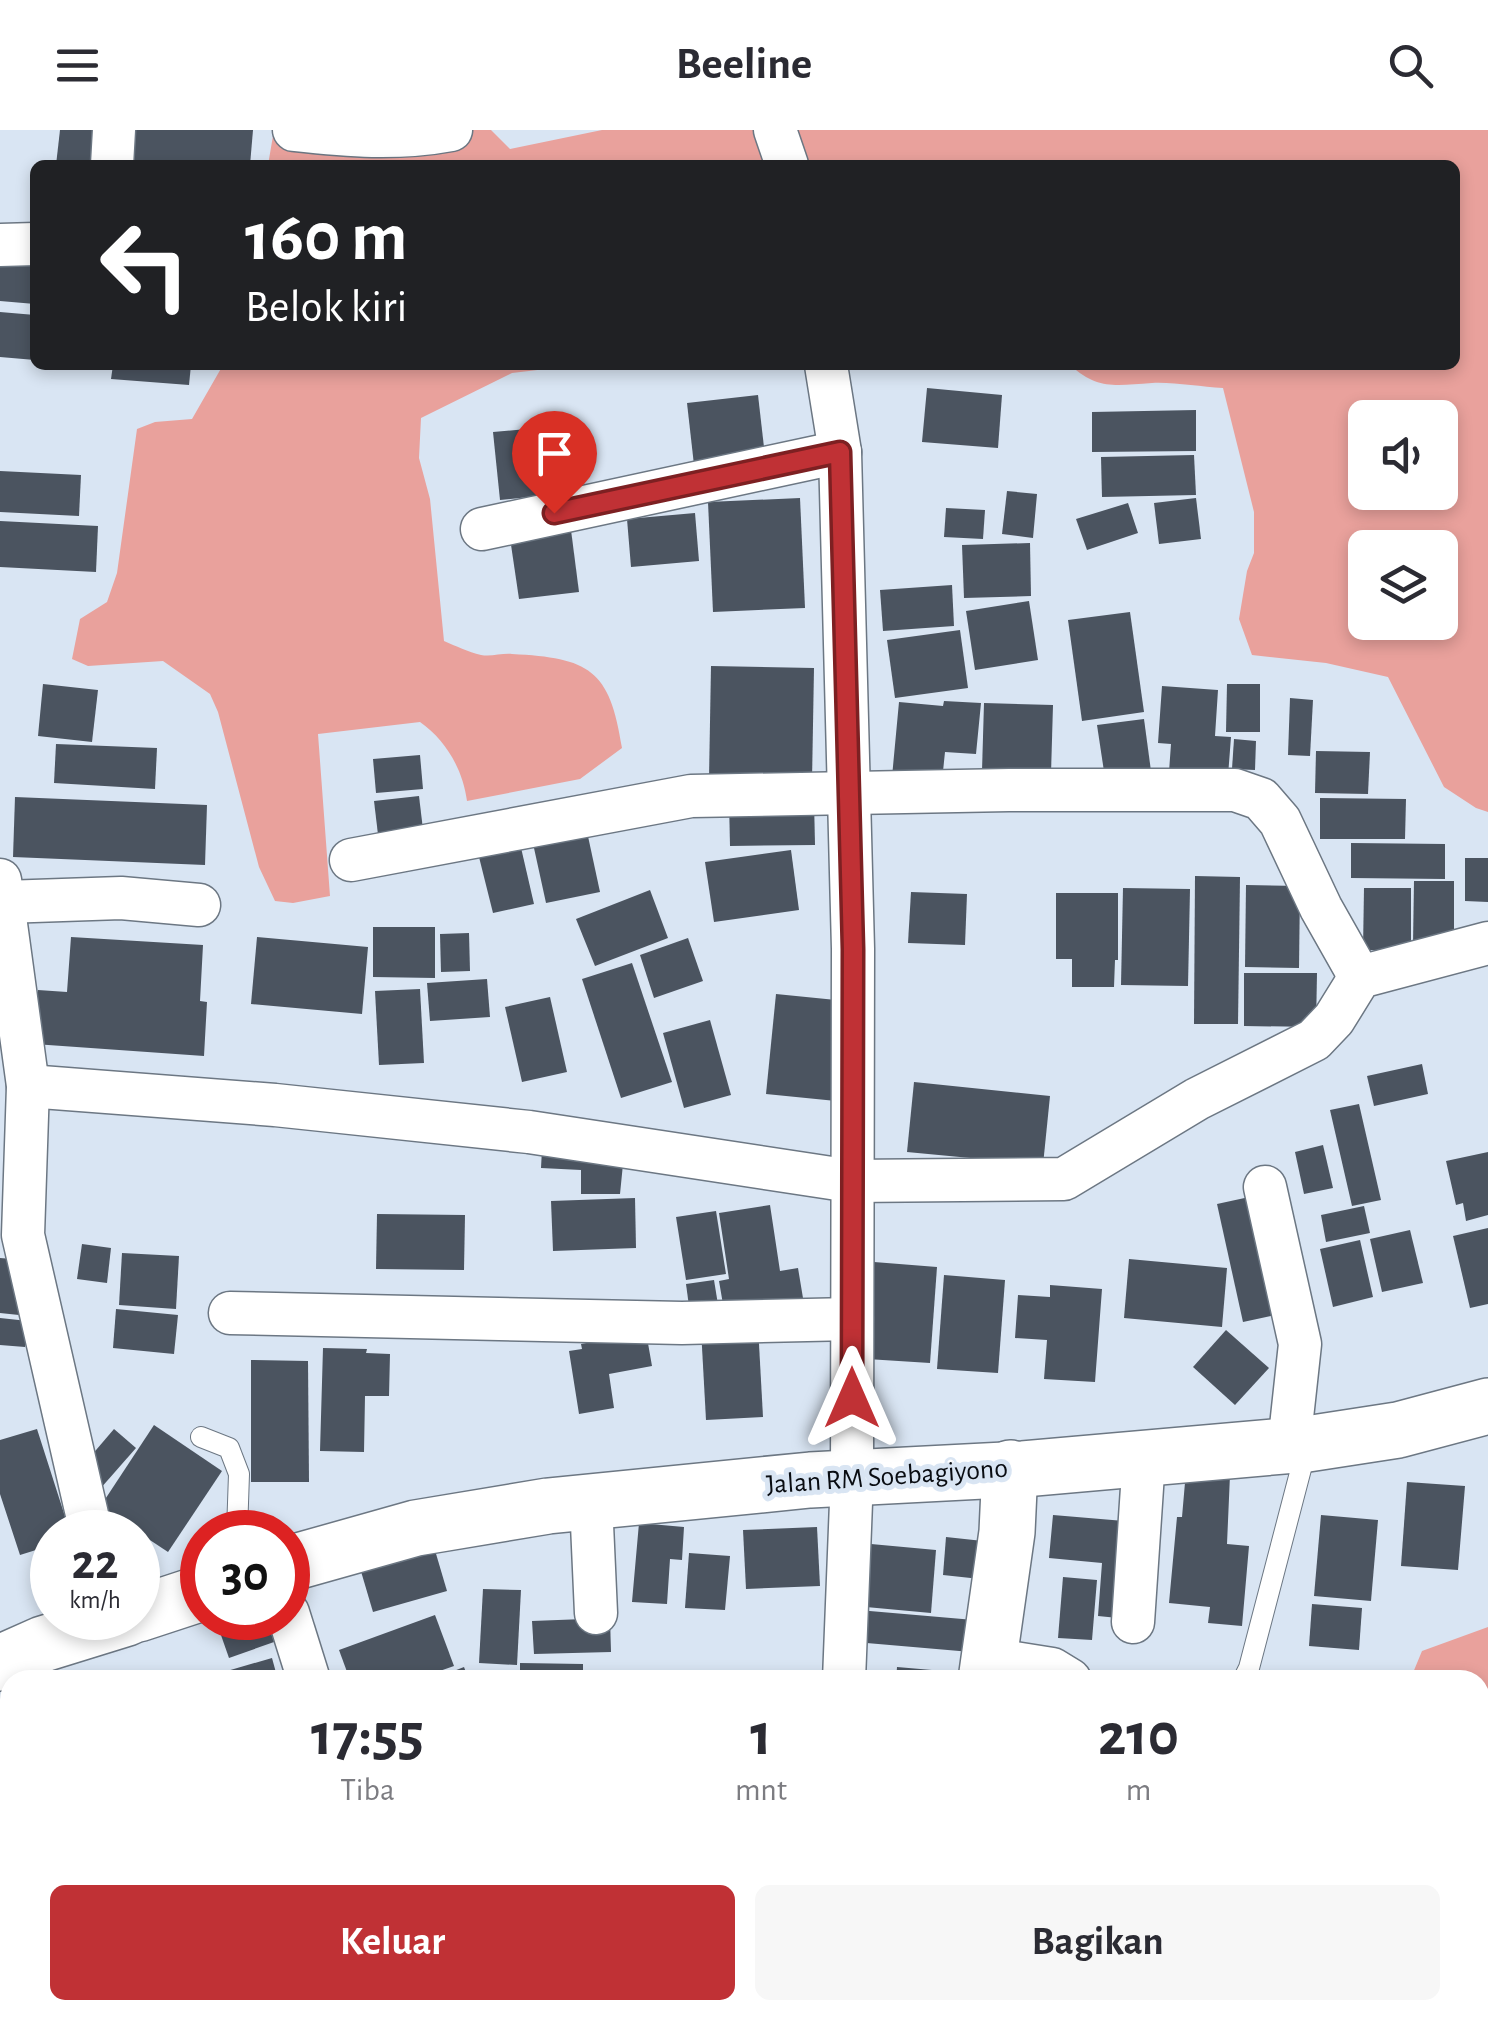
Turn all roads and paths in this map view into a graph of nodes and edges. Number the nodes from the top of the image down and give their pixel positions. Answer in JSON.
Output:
{"nodes":[{"id":1,"x":114,"y":130,"type":"edge"},
{"id":2,"x":294,"y":130,"type":"edge"},
{"id":3,"x":451,"y":130,"type":"edge"},
{"id":4,"x":775,"y":130,"type":"edge"},
{"id":5,"x":112,"y":160,"type":"edge"},
{"id":6,"x":785,"y":160,"type":"edge"},
{"id":7,"x":30,"y":244,"type":"edge"},
{"id":8,"x":0,"y":246,"type":"edge"},
{"id":9,"x":827,"y":370,"type":"edge"},
{"id":10,"x":840,"y":452,"type":"junction"},
{"id":11,"x":482,"y":528,"type":"dead end"},
{"id":12,"x":849,"y":794,"type":"junction"},
{"id":13,"x":351,"y":860,"type":"dead end"},
{"id":14,"x":2,"y":891,"type":"edge"},
{"id":15,"x":200,"y":905,"type":"dead end"},
{"id":16,"x":1488,"y":943,"type":"edge"},
{"id":17,"x":1360,"y":977,"type":"junction"},
{"id":18,"x":28,"y":1086,"type":"junction"},
{"id":19,"x":850,"y":1182,"type":"junction"},
{"id":20,"x":1264,"y":1187,"type":"dead end"},
{"id":21,"x":230,"y":1313,"type":"dead end"},
{"id":22,"x":852,"y":1318,"type":"junction"},
{"id":23,"x":1488,"y":1406,"type":"edge"},
{"id":24,"x":201,"y":1437,"type":"dead end"},
{"id":25,"x":1298,"y":1445,"type":"junction"},
{"id":26,"x":1144,"y":1458,"type":"junction"},
{"id":27,"x":1010,"y":1468,"type":"junction"},
{"id":28,"x":852,"y":1477,"type":"junction"},
{"id":29,"x":591,"y":1502,"type":"junction"},
{"id":30,"x":86,"y":1510,"type":"edge"},
{"id":31,"x":238,"y":1510,"type":"edge"},
{"id":32,"x":310,"y":1558,"type":"edge"},
{"id":33,"x":596,"y":1613,"type":"dead end"},
{"id":34,"x":1134,"y":1622,"type":"dead end"},
{"id":35,"x":55,"y":1640,"type":"edge"},
{"id":36,"x":296,"y":1640,"type":"edge"},
{"id":37,"x":0,"y":1662,"type":"edge"},
{"id":38,"x":306,"y":1670,"type":"edge"},
{"id":39,"x":844,"y":1670,"type":"edge"},
{"id":40,"x":987,"y":1670,"type":"edge"},
{"id":41,"x":1054,"y":1670,"type":"edge"},
{"id":42,"x":1248,"y":1670,"type":"edge"}],
"edges":[{"from":1,"to":5,"type":"street"},
{"from":2,"to":3,"type":"street"},
{"from":4,"to":6,"type":"street"},
{"from":7,"to":8,"type":"street"},
{"from":9,"to":10,"type":"street"},
{"from":10,"to":11,"type":"street"},
{"from":10,"to":12,"type":"street"},
{"from":12,"to":13,"type":"street"},
{"from":12,"to":17,"type":"street"},
{"from":12,"to":19,"type":"street"},
{"from":14,"to":15,"type":"street"},
{"from":14,"to":18,"type":"street"},
{"from":16,"to":17,"type":"street"},
{"from":17,"to":19,"type":"street"},
{"from":18,"to":19,"type":"street"},
{"from":18,"to":30,"type":"street"},
{"from":19,"to":22,"type":"street"},
{"from":20,"to":25,"type":"street"},
{"from":21,"to":22,"type":"street"},
{"from":22,"to":28,"type":"street"},
{"from":23,"to":25,"type":"main road","name":"Jalan RM Soebagiyono"},
{"from":24,"to":31,"type":"lane"},
{"from":25,"to":26,"type":"main road","name":"Jalan RM Soebagiyono"},
{"from":25,"to":42,"type":"lane"},
{"from":26,"to":27,"type":"main road","name":"Jalan RM Soebagiyono"},
{"from":26,"to":34,"type":"street"},
{"from":27,"to":28,"type":"main road","name":"Jalan RM Soebagiyono"},
{"from":27,"to":40,"type":"main road"},
{"from":28,"to":29,"type":"main road","name":"Jalan RM Soebagiyono"},
{"from":28,"to":39,"type":"street"},
{"from":29,"to":32,"type":"main road","name":"Jalan RM Soebagiyono"},
{"from":29,"to":33,"type":"street"},
{"from":35,"to":37,"type":"main road"},
{"from":36,"to":38,"type":"street"},
{"from":40,"to":41,"type":"street"}]}
